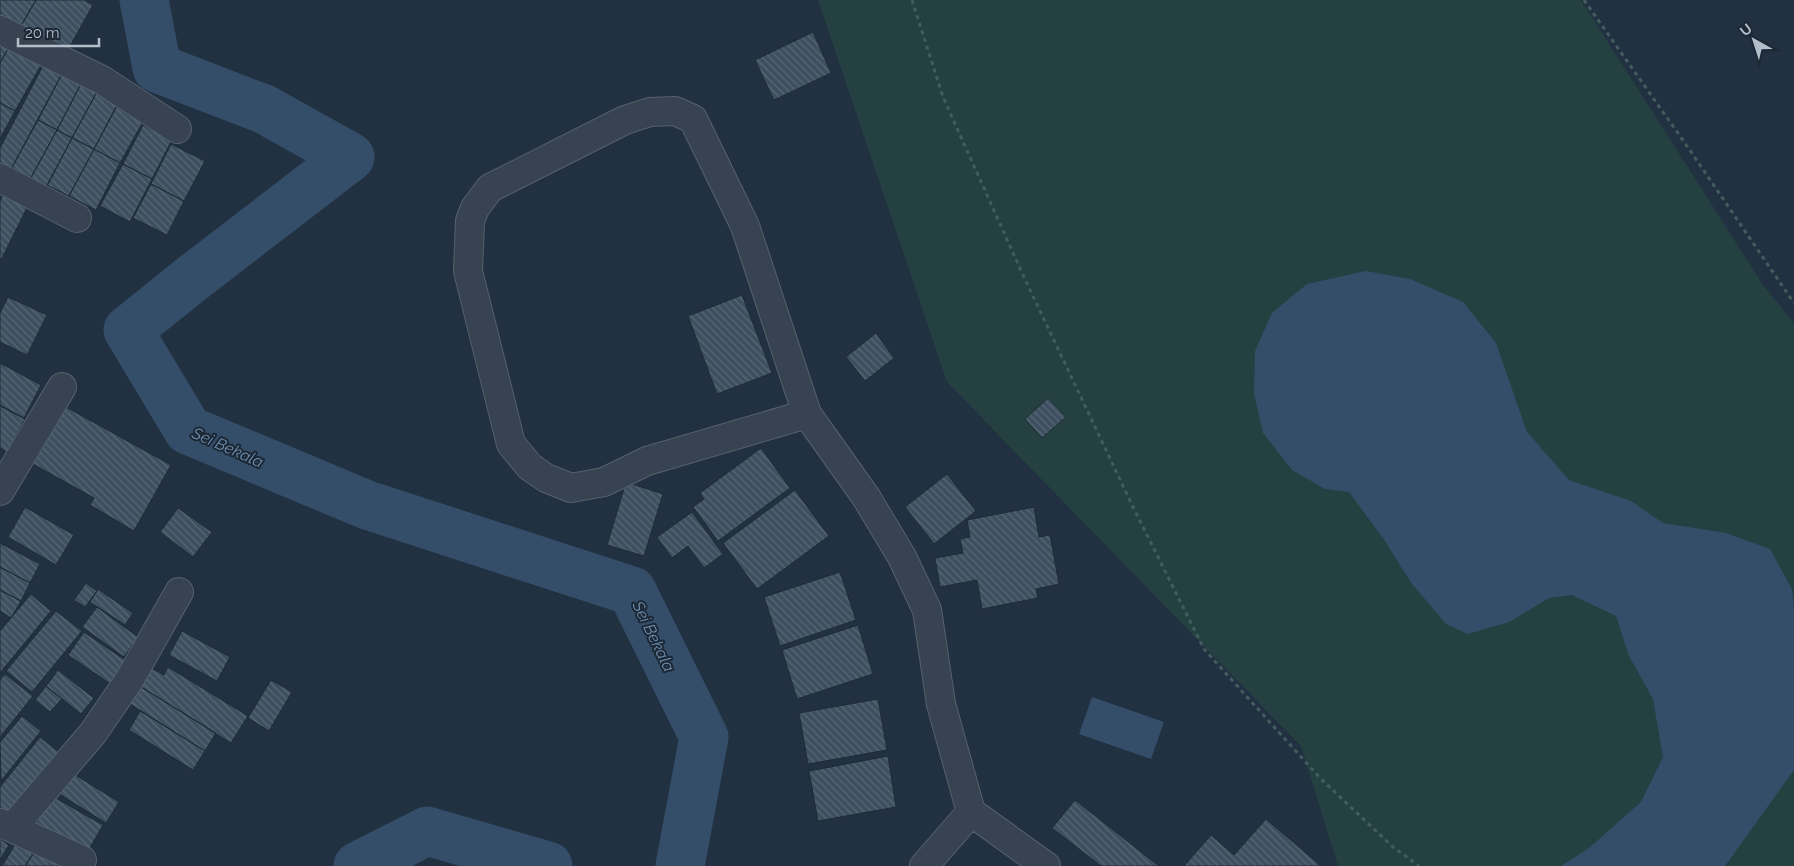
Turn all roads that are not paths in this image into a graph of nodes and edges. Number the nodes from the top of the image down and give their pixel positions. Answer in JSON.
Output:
{"nodes":[{"id":1,"x":0,"y":30,"type":"edge"},
{"id":2,"x":177,"y":129,"type":"dead end"},
{"id":3,"x":0,"y":178,"type":"edge"},
{"id":4,"x":77,"y":218,"type":"dead end"},
{"id":5,"x":62,"y":387,"type":"dead end"},
{"id":6,"x":807,"y":414,"type":"junction"},
{"id":7,"x":0,"y":491,"type":"edge"},
{"id":8,"x":179,"y":592,"type":"dead end"},
{"id":9,"x":971,"y":812,"type":"junction"},
{"id":10,"x":6,"y":826,"type":"edge"},
{"id":11,"x":82,"y":860,"type":"dead end"},
{"id":12,"x":924,"y":866,"type":"edge"},
{"id":13,"x":1046,"y":866,"type":"edge"}],
"edges":[{"from":1,"to":2,"type":"street"},
{"from":3,"to":4,"type":"street"},
{"from":5,"to":7,"type":"street"},
{"from":6,"to":6,"type":"street"},
{"from":6,"to":9,"type":"street"},
{"from":8,"to":10,"type":"street"},
{"from":9,"to":12,"type":"street"},
{"from":9,"to":13,"type":"street"},
{"from":10,"to":11,"type":"street"}]}
